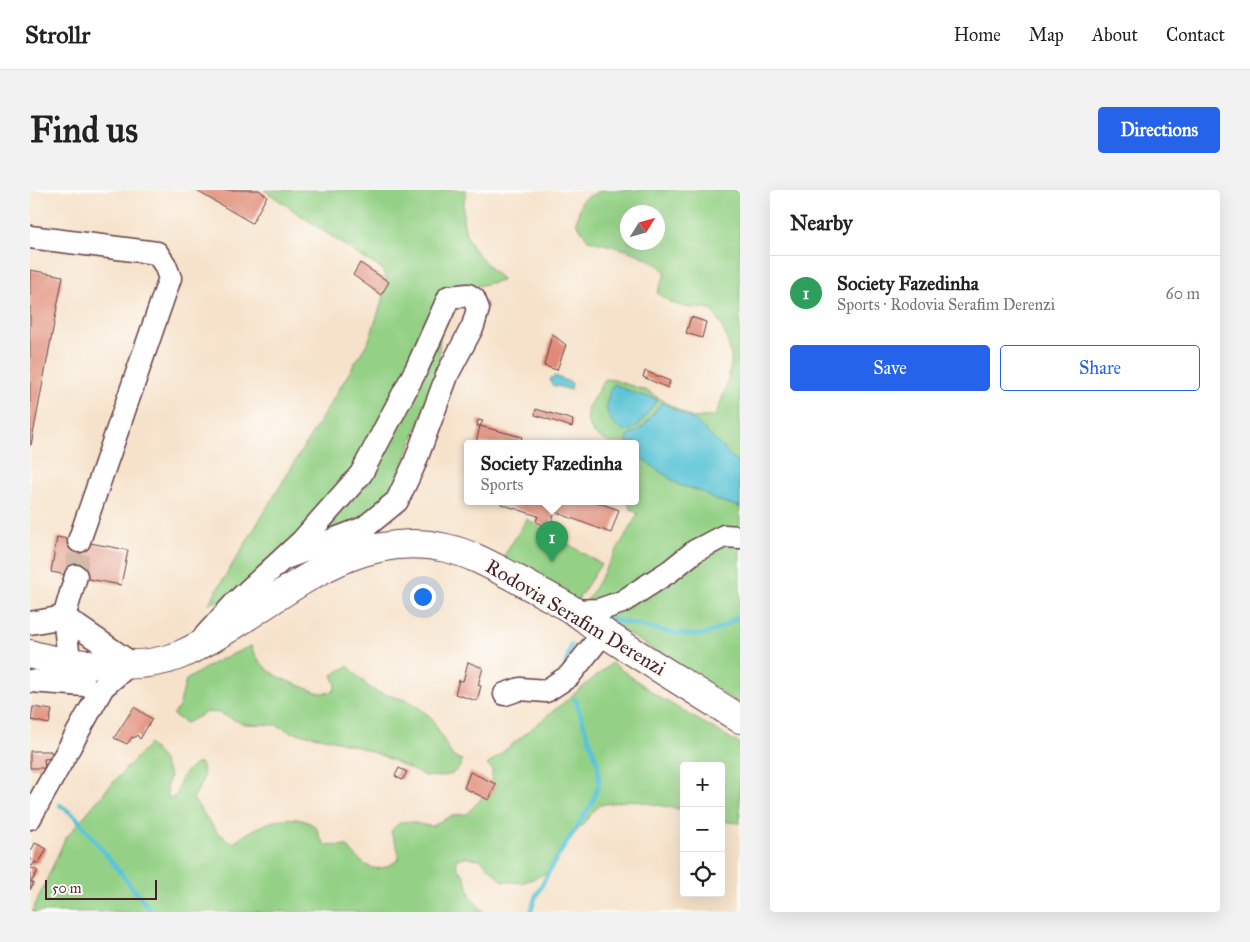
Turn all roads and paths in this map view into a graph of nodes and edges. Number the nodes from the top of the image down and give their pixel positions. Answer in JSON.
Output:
{"nodes":[{"id":1,"x":30,"y":237,"type":"edge"},
{"id":2,"x":740,"y":537,"type":"edge"},
{"id":3,"x":79,"y":541,"type":"tunnel mouth"},
{"id":4,"x":283,"y":559,"type":"junction"},
{"id":5,"x":76,"y":576,"type":"tunnel mouth"},
{"id":6,"x":574,"y":611,"type":"junction"},
{"id":7,"x":64,"y":617,"type":"junction"},
{"id":8,"x":30,"y":623,"type":"edge"},
{"id":9,"x":604,"y":632,"type":"junction"},
{"id":10,"x":196,"y":646,"type":"junction"},
{"id":11,"x":30,"y":654,"type":"edge"},
{"id":12,"x":131,"y":663,"type":"junction"},
{"id":13,"x":70,"y":674,"type":"junction"},
{"id":14,"x":30,"y":681,"type":"edge"},
{"id":15,"x":103,"y":687,"type":"junction"},
{"id":16,"x":505,"y":694,"type":"dead end"},
{"id":17,"x":740,"y":718,"type":"edge"},
{"id":18,"x":30,"y":817,"type":"edge"}],
"edges":[{"from":1,"to":3,"type":"street"},
{"from":2,"to":6,"type":"street"},
{"from":4,"to":4,"type":"street"},
{"from":4,"to":10,"type":"street"},
{"from":5,"to":7,"type":"street"},
{"from":6,"to":9,"type":"main road","name":"Rodovia Serafim Derenzi"},
{"from":6,"to":10,"type":"main road","name":"Rodovia Serafim Derenzi"},
{"from":7,"to":8,"type":"street"},
{"from":7,"to":12,"type":"street"},
{"from":7,"to":13,"type":"street"},
{"from":9,"to":16,"type":"street"},
{"from":9,"to":17,"type":"main road","name":"Rodovia Serafim Derenzi"},
{"from":10,"to":12,"type":"main road","name":"Rodovia Serafim Derenzi"},
{"from":11,"to":13,"type":"main road","name":"Rodovia Serafim Derenzi"},
{"from":12,"to":13,"type":"main road","name":"Rodovia Serafim Derenzi"},
{"from":12,"to":15,"type":"street"},
{"from":13,"to":14,"type":"street"},
{"from":13,"to":15,"type":"street"},
{"from":15,"to":18,"type":"street"}]}
